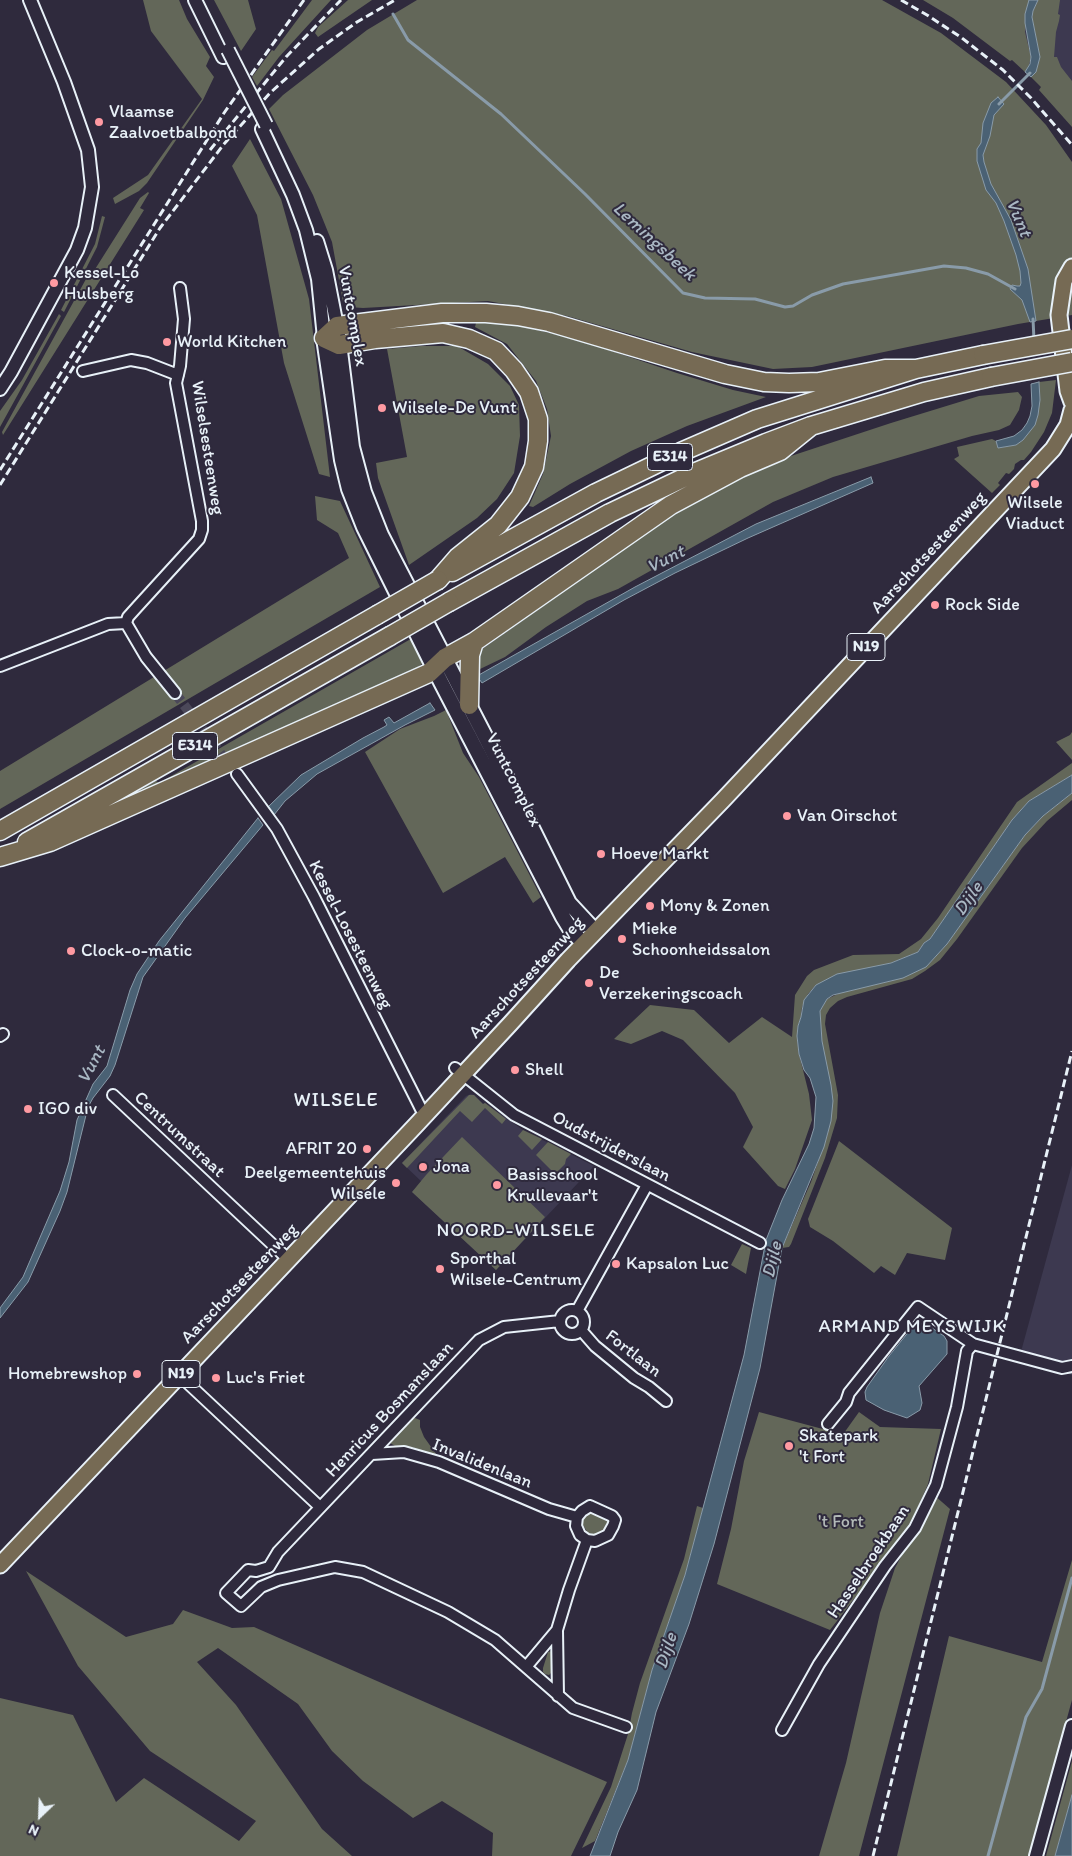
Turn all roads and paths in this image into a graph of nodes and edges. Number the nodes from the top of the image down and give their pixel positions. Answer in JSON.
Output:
{"nodes":[{"id":1,"x":30,"y":0,"type":"edge"},
{"id":2,"x":194,"y":0,"type":"edge"},
{"id":3,"x":202,"y":0,"type":"edge"},
{"id":4,"x":225,"y":54,"type":"junction"},
{"id":5,"x":1072,"y":267,"type":"edge"},
{"id":6,"x":180,"y":288,"type":"dead end"},
{"id":7,"x":1062,"y":298,"type":"junction"},
{"id":8,"x":333,"y":336,"type":"junction"},
{"id":9,"x":1072,"y":340,"type":"edge"},
{"id":10,"x":1072,"y":362,"type":"edge"},
{"id":11,"x":916,"y":369,"type":"junction"},
{"id":12,"x":83,"y":371,"type":"dead end"},
{"id":13,"x":178,"y":376,"type":"junction"},
{"id":14,"x":0,"y":389,"type":"edge"},
{"id":15,"x":1072,"y":402,"type":"edge"},
{"id":16,"x":1072,"y":410,"type":"edge"},
{"id":17,"x":812,"y":426,"type":"junction"},
{"id":18,"x":438,"y":580,"type":"junction"},
{"id":19,"x":126,"y":623,"type":"junction"},
{"id":20,"x":415,"y":630,"type":"junction"},
{"id":21,"x":474,"y":642,"type":"junction"},
{"id":22,"x":444,"y":656,"type":"junction"},
{"id":23,"x":0,"y":666,"type":"edge"},
{"id":24,"x":175,"y":693,"type":"tunnel mouth"},
{"id":25,"x":469,"y":705,"type":"junction"},
{"id":26,"x":237,"y":774,"type":"tunnel mouth"},
{"id":27,"x":0,"y":830,"type":"edge"},
{"id":28,"x":0,"y":857,"type":"edge"},
{"id":29,"x":595,"y":931,"type":"junction"},
{"id":30,"x":583,"y":943,"type":"junction"},
{"id":31,"x":459,"y":1072,"type":"junction"},
{"id":32,"x":113,"y":1095,"type":"dead end"},
{"id":33,"x":427,"y":1114,"type":"junction"},
{"id":34,"x":647,"y":1184,"type":"junction"},
{"id":35,"x":760,"y":1243,"type":"dead end"},
{"id":36,"x":289,"y":1260,"type":"junction"},
{"id":37,"x":578,"y":1311,"type":"junction"},
{"id":38,"x":560,"y":1321,"type":"junction"},
{"id":39,"x":581,"y":1330,"type":"junction"},
{"id":40,"x":973,"y":1344,"type":"junction"},
{"id":41,"x":1072,"y":1366,"type":"edge"},
{"id":42,"x":179,"y":1375,"type":"junction"},
{"id":43,"x":666,"y":1401,"type":"dead end"},
{"id":44,"x":828,"y":1424,"type":"dead end"},
{"id":45,"x":372,"y":1454,"type":"junction"},
{"id":46,"x":320,"y":1507,"type":"junction"},
{"id":47,"x":577,"y":1517,"type":"junction"},
{"id":48,"x":587,"y":1540,"type":"junction"},
{"id":49,"x":0,"y":1565,"type":"edge"},
{"id":50,"x":269,"y":1567,"type":"junction"},
{"id":51,"x":278,"y":1580,"type":"junction"},
{"id":52,"x":557,"y":1630,"type":"junction"},
{"id":53,"x":526,"y":1667,"type":"junction"},
{"id":54,"x":558,"y":1696,"type":"junction"},
{"id":55,"x":626,"y":1726,"type":"dead end"},
{"id":56,"x":1072,"y":1726,"type":"edge"},
{"id":57,"x":782,"y":1730,"type":"dead end"},
{"id":58,"x":1036,"y":1856,"type":"edge"}],
"edges":[{"from":1,"to":14,"type":"street"},
{"from":2,"to":4,"type":"street","name":"Vuntcomplex"},
{"from":3,"to":4,"type":"street","name":"Vuntcomplex"},
{"from":4,"to":8,"type":"street","name":"Vuntcomplex","bridge":true},
{"from":5,"to":7,"type":"main road"},
{"from":6,"to":13,"type":"street","name":"Wilselsesteenweg"},
{"from":7,"to":9,"type":"main road"},
{"from":7,"to":15,"type":"main road"},
{"from":8,"to":11,"type":"highway"},
{"from":8,"to":18,"type":"highway"},
{"from":8,"to":20,"type":"main road","name":"Vuntcomplex"},
{"from":8,"to":22,"type":"main road","name":"Vuntcomplex"},
{"from":9,"to":11,"type":"highway","number":"E314","bridge":true},
{"from":10,"to":17,"type":"highway","number":"E314","bridge":true},
{"from":11,"to":18,"type":"highway","number":"E314"},
{"from":12,"to":13,"type":"street","name":"Wilselsesteenweg"},
{"from":13,"to":19,"type":"street","name":"Wilselsesteenweg"},
{"from":16,"to":29,"type":"main road","name":"Aarschotsesteenweg","number":"N19"},
{"from":17,"to":21,"type":"highway"},
{"from":17,"to":28,"type":"highway","number":"E314","bridge":true},
{"from":18,"to":27,"type":"highway","number":"E314","bridge":true},
{"from":19,"to":23,"type":"street"},
{"from":19,"to":24,"type":"street"},
{"from":20,"to":22,"type":"main road","name":"Vuntcomplex"},
{"from":20,"to":22,"type":"main road","name":"Vuntcomplex"},
{"from":21,"to":22,"type":"highway"},
{"from":21,"to":25,"type":"highway"},
{"from":22,"to":25,"type":"main road","name":"Vuntcomplex"},
{"from":22,"to":28,"type":"highway"},
{"from":22,"to":30,"type":"main road","name":"Vuntcomplex"},
{"from":25,"to":29,"type":"main road","name":"Vuntcomplex"},
{"from":26,"to":33,"type":"street","name":"Kessel-Losesteenweg"},
{"from":29,"to":30,"type":"main road","name":"Aarschotsesteenweg","number":"N19"},
{"from":30,"to":31,"type":"main road","name":"Aarschotsesteenweg","number":"N19"},
{"from":31,"to":33,"type":"main road","name":"Aarschotsesteenweg","number":"N19"},
{"from":31,"to":34,"type":"street","name":"Oudstrijderslaan"},
{"from":32,"to":36,"type":"street","name":"Centrumstraat"},
{"from":33,"to":36,"type":"main road","name":"Aarschotsesteenweg","number":"N19"},
{"from":34,"to":35,"type":"street","name":"Oudstrijderslaan"},
{"from":34,"to":37,"type":"street"},
{"from":36,"to":42,"type":"main road","name":"Aarschotsesteenweg","number":"N19"},
{"from":37,"to":38,"type":"street","name":"Henricus Bosmanslaan"},
{"from":37,"to":39,"type":"street"},
{"from":38,"to":39,"type":"street"},
{"from":38,"to":45,"type":"street","name":"Henricus Bosmanslaan"},
{"from":39,"to":43,"type":"street","name":"Fortlaan"},
{"from":40,"to":41,"type":"street"},
{"from":40,"to":44,"type":"street"},
{"from":40,"to":57,"type":"street","name":"Hasselbroekbaan"},
{"from":42,"to":46,"type":"street"},
{"from":42,"to":49,"type":"main road","name":"Aarschotsesteenweg","number":"N19"},
{"from":45,"to":46,"type":"street","name":"Henricus Bosmanslaan"},
{"from":45,"to":47,"type":"street","name":"Invalidenlaan"},
{"from":46,"to":50,"type":"street","name":"Henricus Bosmanslaan"},
{"from":47,"to":48,"type":"street"},
{"from":47,"to":48,"type":"street"},
{"from":48,"to":52,"type":"street"},
{"from":50,"to":51,"type":"street"},
{"from":50,"to":51,"type":"street"},
{"from":51,"to":53,"type":"street"},
{"from":52,"to":53,"type":"street"},
{"from":52,"to":54,"type":"street"},
{"from":53,"to":54,"type":"street"},
{"from":54,"to":55,"type":"street"},
{"from":56,"to":58,"type":"street"}]}
